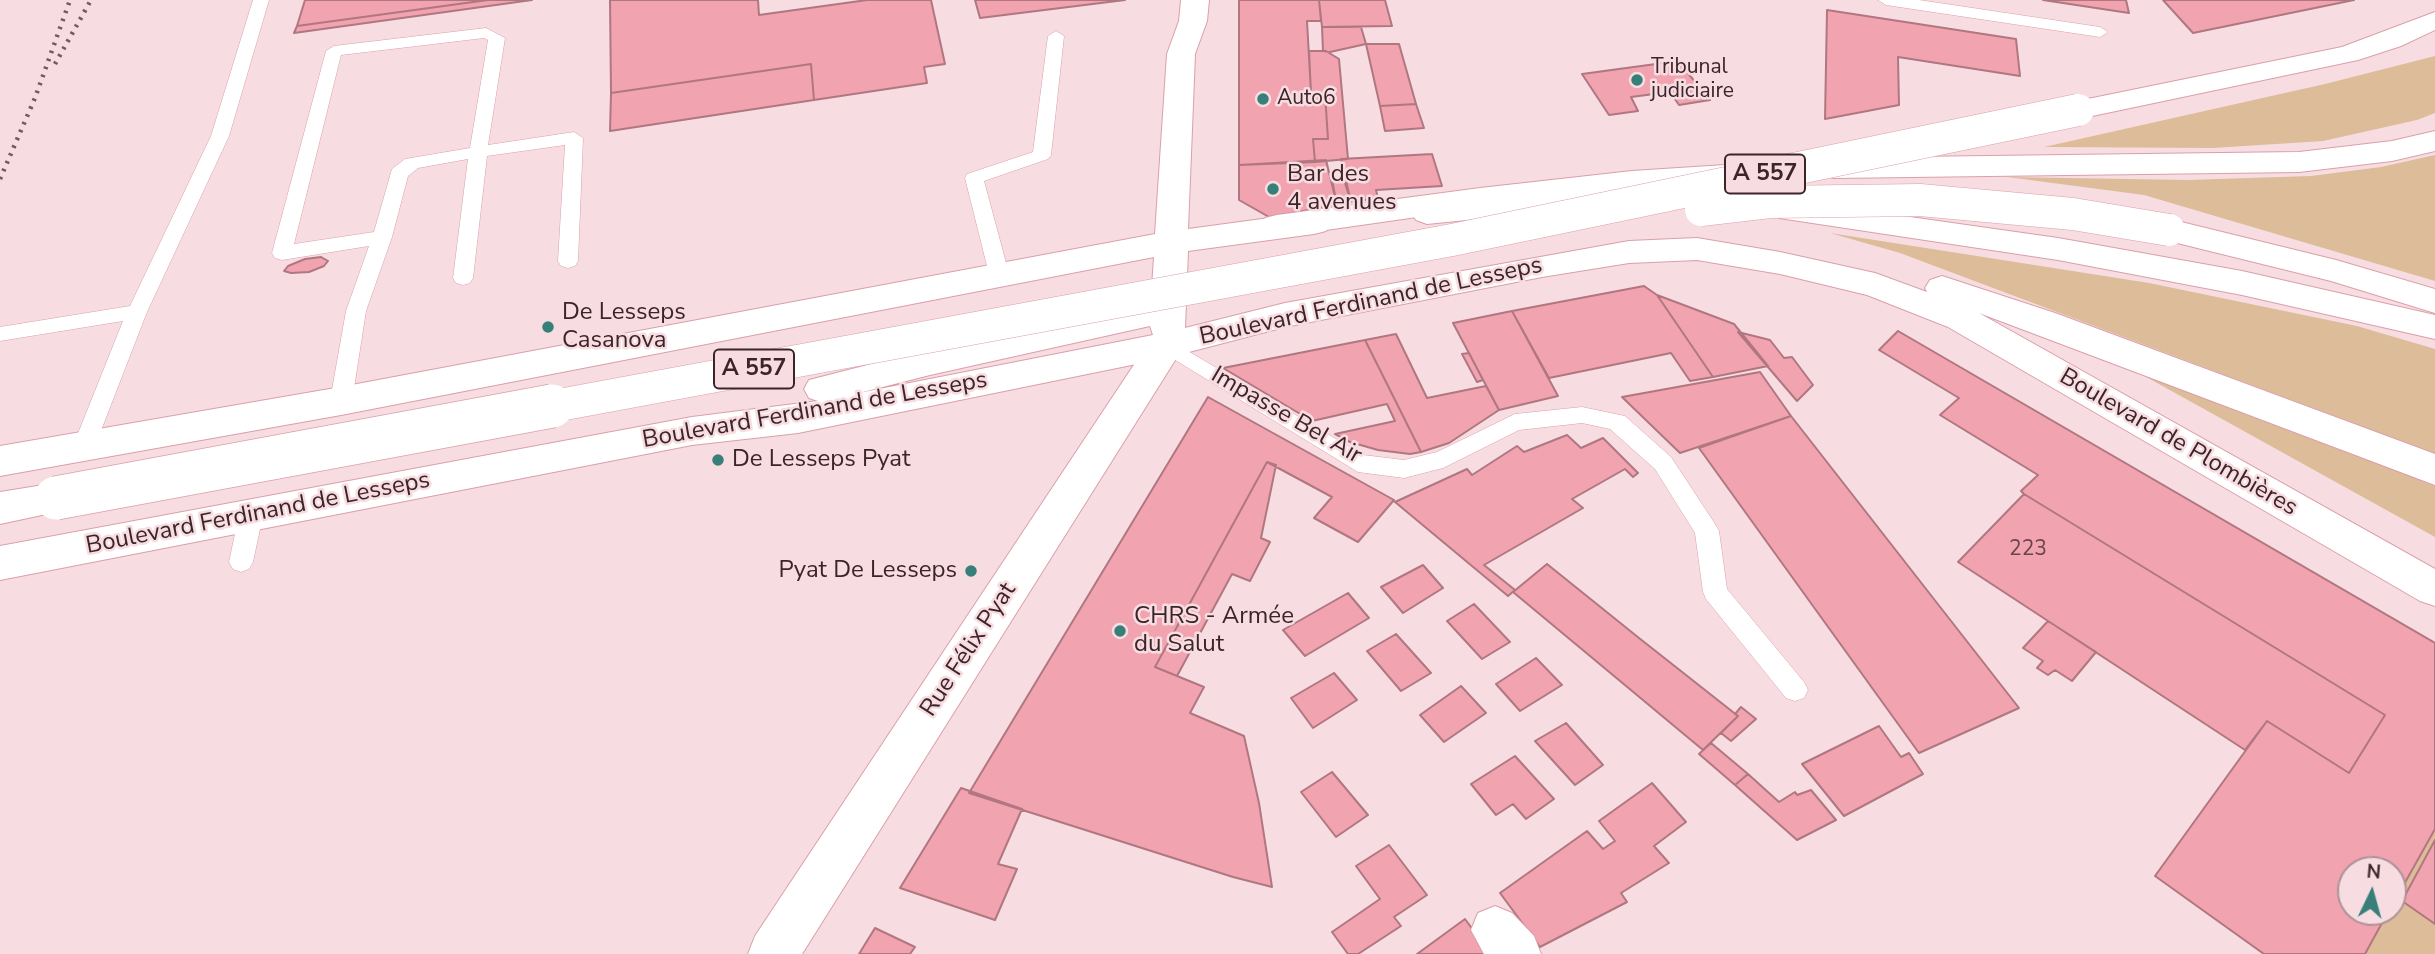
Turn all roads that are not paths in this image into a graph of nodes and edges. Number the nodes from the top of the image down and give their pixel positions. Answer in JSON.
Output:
{"nodes":[{"id":1,"x":261,"y":0,"type":"edge"},
{"id":2,"x":1195,"y":0,"type":"edge"},
{"id":3,"x":1886,"y":0,"type":"edge"},
{"id":4,"x":2435,"y":20,"type":"edge"},
{"id":5,"x":2100,"y":33,"type":"dead end"},
{"id":6,"x":1056,"y":36,"type":"dead end"},
{"id":7,"x":2435,"y":141,"type":"edge"},
{"id":8,"x":478,"y":152,"type":"junction"},
{"id":9,"x":1277,"y":226,"type":"junction"},
{"id":10,"x":382,"y":237,"type":"junction"},
{"id":11,"x":1452,"y":240,"type":"junction"},
{"id":12,"x":1172,"y":242,"type":"junction"},
{"id":13,"x":1697,"y":249,"type":"junction"},
{"id":14,"x":568,"y":261,"type":"dead end"},
{"id":15,"x":999,"y":274,"type":"junction"},
{"id":16,"x":463,"y":278,"type":"dead end"},
{"id":17,"x":916,"y":289,"type":"junction"},
{"id":18,"x":2435,"y":301,"type":"edge"},
{"id":19,"x":137,"y":312,"type":"junction"},
{"id":20,"x":1167,"y":327,"type":"junction"},
{"id":21,"x":2435,"y":327,"type":"edge"},
{"id":22,"x":0,"y":334,"type":"edge"},
{"id":23,"x":930,"y":362,"type":"junction"},
{"id":24,"x":341,"y":401,"type":"junction"},
{"id":25,"x":692,"y":431,"type":"junction"},
{"id":26,"x":84,"y":446,"type":"junction"},
{"id":27,"x":0,"y":461,"type":"edge"},
{"id":28,"x":2435,"y":470,"type":"edge"},
{"id":29,"x":0,"y":508,"type":"edge"},
{"id":30,"x":251,"y":515,"type":"junction"},
{"id":31,"x":241,"y":562,"type":"dead end"},
{"id":32,"x":0,"y":563,"type":"edge"},
{"id":33,"x":2435,"y":589,"type":"edge"},
{"id":34,"x":1795,"y":690,"type":"dead end"},
{"id":35,"x":773,"y":954,"type":"edge"}],
"edges":[{"from":1,"to":19,"type":"lane"},
{"from":2,"to":12,"type":"main road"},
{"from":3,"to":5,"type":"lane"},
{"from":4,"to":11,"type":"main road","number":"A 557","bridge":true},
{"from":6,"to":15,"type":"lane"},
{"from":7,"to":9,"type":"main road"},
{"from":8,"to":10,"type":"lane"},
{"from":8,"to":10,"type":"lane"},
{"from":8,"to":14,"type":"lane"},
{"from":8,"to":16,"type":"lane"},
{"from":9,"to":12,"type":"main road"},
{"from":9,"to":21,"type":"main road"},
{"from":10,"to":24,"type":"lane"},
{"from":11,"to":18,"type":"main road","bridge":true},
{"from":11,"to":29,"type":"main road","number":"A 557","bridge":true},
{"from":12,"to":15,"type":"main road"},
{"from":12,"to":20,"type":"main road"},
{"from":13,"to":20,"type":"main road","name":"Boulevard Ferdinand de Lesseps"},
{"from":13,"to":28,"type":"main road"},
{"from":13,"to":33,"type":"main road","name":"Boulevard de Plombières"},
{"from":15,"to":17,"type":"main road"},
{"from":17,"to":23,"type":"main road"},
{"from":17,"to":24,"type":"main road"},
{"from":19,"to":22,"type":"lane"},
{"from":19,"to":26,"type":"lane"},
{"from":20,"to":23,"type":"main road"},
{"from":20,"to":25,"type":"main road","name":"Boulevard Ferdinand de Lesseps"},
{"from":20,"to":34,"type":"lane","name":"Impasse Bel Air"},
{"from":20,"to":35,"type":"main road","name":"Rue Félix Pyat"},
{"from":23,"to":25,"type":"main road"},
{"from":24,"to":26,"type":"main road"},
{"from":25,"to":30,"type":"main road","name":"Boulevard Ferdinand de Lesseps"},
{"from":26,"to":27,"type":"main road"},
{"from":30,"to":31,"type":"lane"},
{"from":30,"to":32,"type":"main road","name":"Boulevard Ferdinand de Lesseps"}]}
